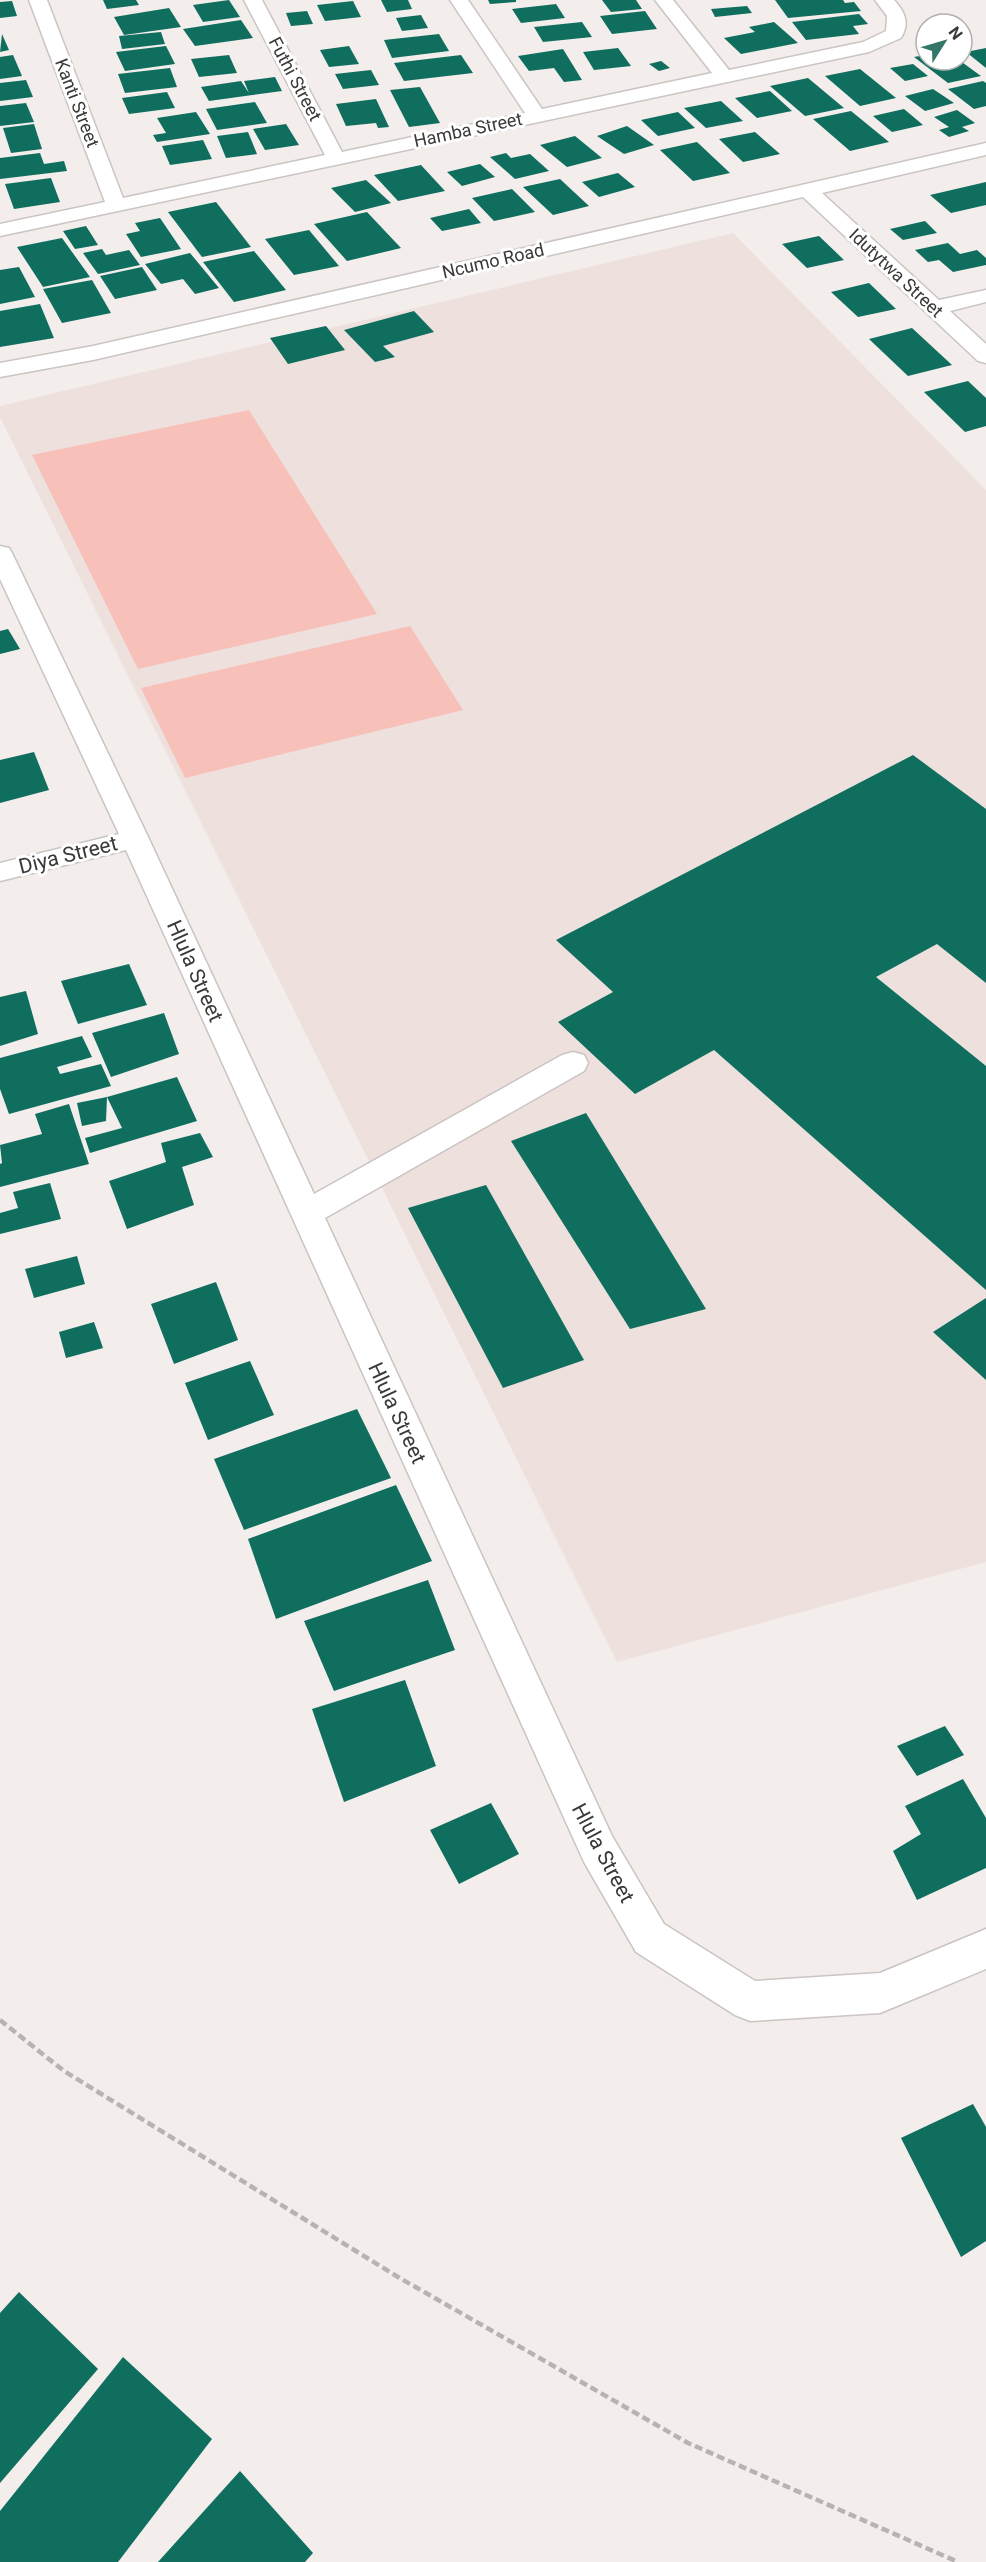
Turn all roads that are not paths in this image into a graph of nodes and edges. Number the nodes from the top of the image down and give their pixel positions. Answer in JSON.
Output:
{"nodes":[{"id":1,"x":38,"y":0,"type":"edge"},
{"id":2,"x":254,"y":0,"type":"edge"},
{"id":3,"x":459,"y":0,"type":"edge"},
{"id":4,"x":664,"y":0,"type":"edge"},
{"id":5,"x":884,"y":0,"type":"edge"},
{"id":6,"x":724,"y":77,"type":"junction"},
{"id":7,"x":537,"y":116,"type":"junction"},
{"id":8,"x":986,"y":149,"type":"edge"},
{"id":9,"x":336,"y":158,"type":"junction"},
{"id":10,"x":807,"y":190,"type":"junction"},
{"id":11,"x":116,"y":205,"type":"junction"},
{"id":12,"x":0,"y":230,"type":"edge"},
{"id":13,"x":986,"y":296,"type":"edge"},
{"id":14,"x":934,"y":308,"type":"junction"},
{"id":15,"x":986,"y":356,"type":"edge"},
{"id":16,"x":0,"y":370,"type":"edge"},
{"id":17,"x":0,"y":553,"type":"edge"},
{"id":18,"x":135,"y":839,"type":"junction"},
{"id":19,"x":0,"y":872,"type":"edge"},
{"id":20,"x":573,"y":1063,"type":"dead end"},
{"id":21,"x":305,"y":1214,"type":"junction"},
{"id":22,"x":986,"y":1949,"type":"edge"}],
"edges":[{"from":1,"to":11,"type":"street","name":"Kanti Street"},
{"from":2,"to":9,"type":"street","name":"Futhi Street"},
{"from":3,"to":7,"type":"street"},
{"from":4,"to":6,"type":"street"},
{"from":5,"to":6,"type":"street","name":"Hamba Street"},
{"from":6,"to":7,"type":"street","name":"Hamba Street"},
{"from":7,"to":9,"type":"street","name":"Hamba Street"},
{"from":8,"to":10,"type":"street","name":"Ncumo Road"},
{"from":9,"to":11,"type":"street","name":"Hamba Street"},
{"from":10,"to":14,"type":"street","name":"Idutytwa Street"},
{"from":10,"to":16,"type":"street","name":"Ncumo Road"},
{"from":11,"to":12,"type":"street","name":"Hamba Street"},
{"from":13,"to":14,"type":"street"},
{"from":14,"to":15,"type":"street","name":"Idutytwa Street"},
{"from":17,"to":18,"type":"street","name":"Hlula Street"},
{"from":18,"to":19,"type":"street","name":"Diya Street"},
{"from":18,"to":21,"type":"street","name":"Hlula Street"},
{"from":20,"to":21,"type":"street"},
{"from":21,"to":22,"type":"street","name":"Hlula Street"}]}
